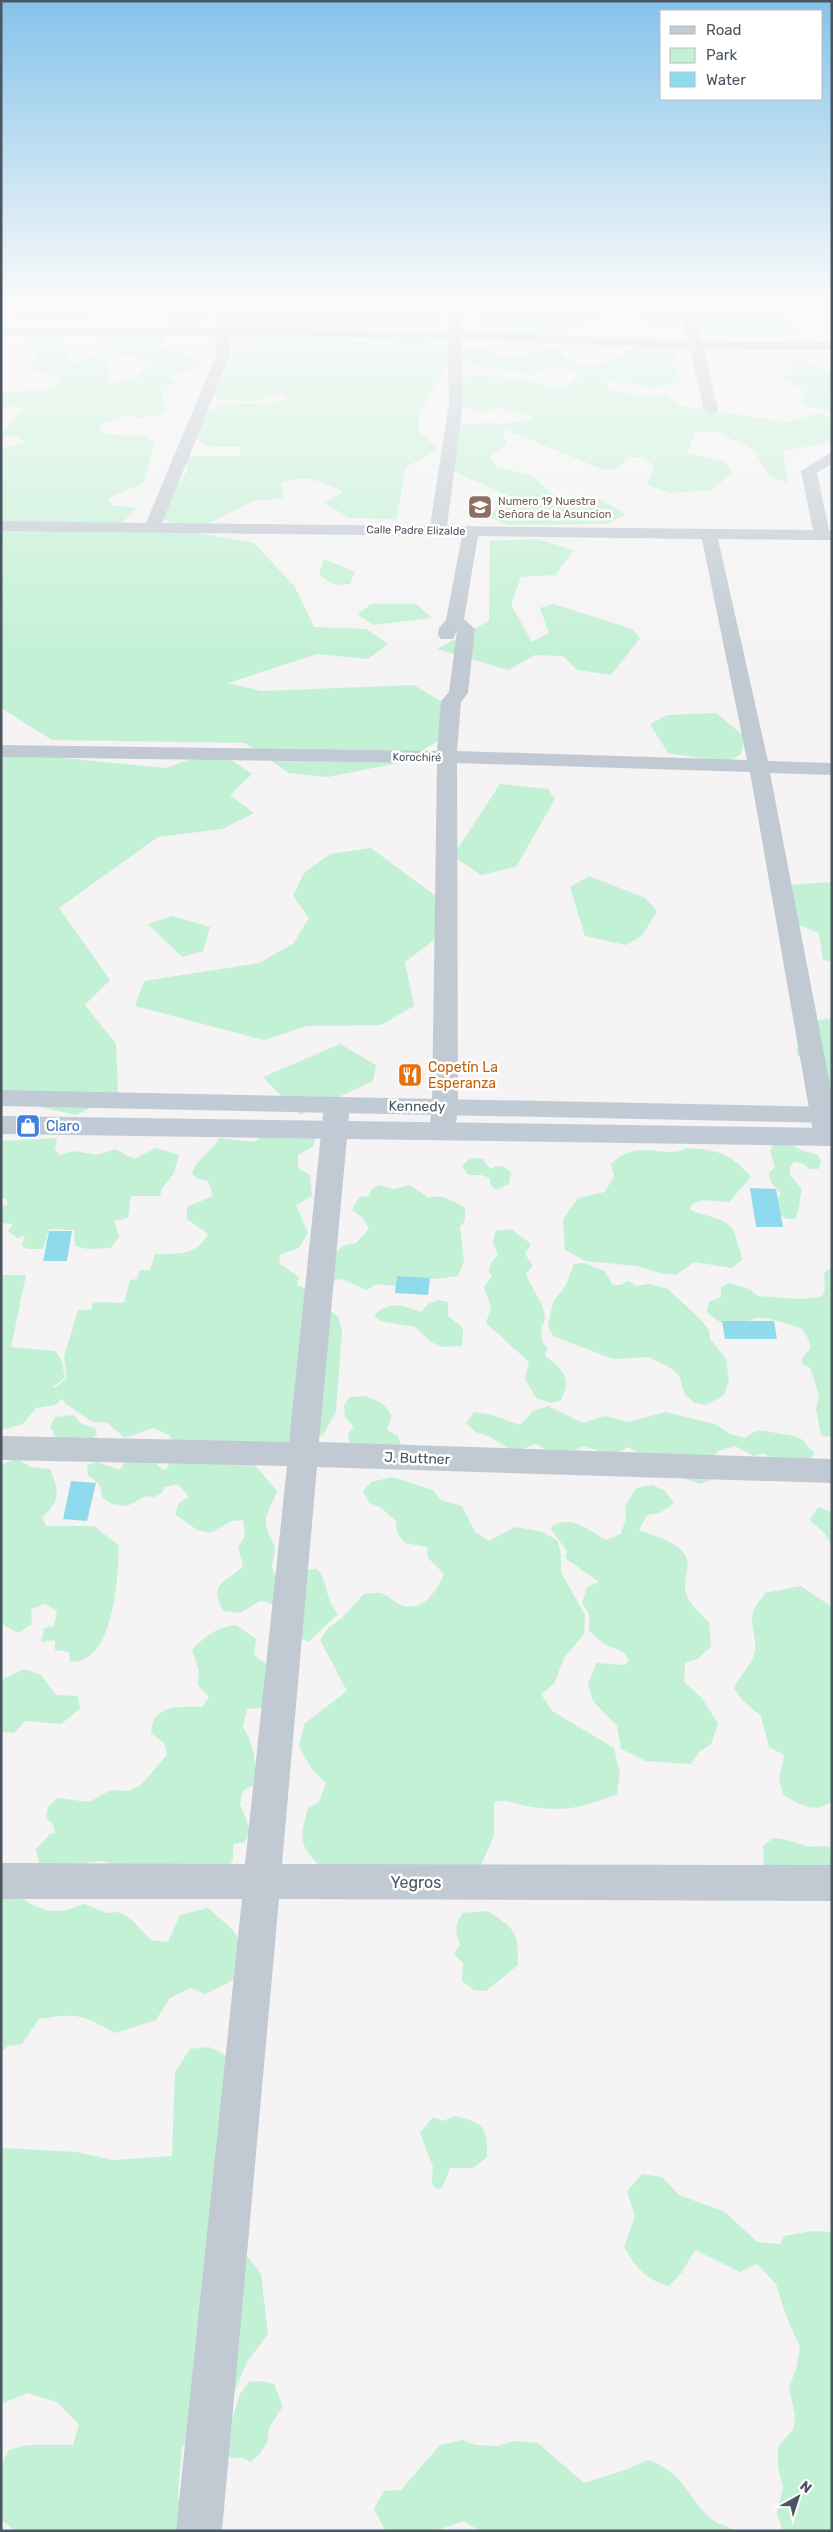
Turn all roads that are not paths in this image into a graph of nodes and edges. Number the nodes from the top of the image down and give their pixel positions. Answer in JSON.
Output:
{"nodes":[{"id":1,"x":197,"y":419,"type":"edge"},
{"id":2,"x":454,"y":419,"type":"edge"},
{"id":3,"x":832,"y":457,"type":"edge"},
{"id":4,"x":1,"y":526,"type":"edge"},
{"id":5,"x":152,"y":527,"type":"junction"},
{"id":6,"x":438,"y":531,"type":"junction"},
{"id":7,"x":471,"y":531,"type":"junction"},
{"id":8,"x":709,"y":534,"type":"junction"},
{"id":9,"x":827,"y":535,"type":"edge"},
{"id":10,"x":455,"y":621,"type":"junction"},
{"id":11,"x":445,"y":648,"type":"dead end"},
{"id":12,"x":443,"y":667,"type":"dead end"},
{"id":13,"x":451,"y":701,"type":"junction"},
{"id":14,"x":1,"y":751,"type":"edge"},
{"id":15,"x":447,"y":758,"type":"junction"},
{"id":16,"x":759,"y":768,"type":"junction"},
{"id":17,"x":832,"y":769,"type":"edge"},
{"id":18,"x":1,"y":1098,"type":"edge"},
{"id":19,"x":336,"y":1117,"type":"junction"},
{"id":20,"x":444,"y":1119,"type":"junction"},
{"id":21,"x":1,"y":1125,"type":"edge"},
{"id":22,"x":829,"y":1126,"type":"edge"},
{"id":23,"x":1,"y":1448,"type":"edge"},
{"id":24,"x":304,"y":1454,"type":"junction"},
{"id":25,"x":832,"y":1471,"type":"edge"},
{"id":26,"x":1,"y":1881,"type":"edge"},
{"id":27,"x":262,"y":1882,"type":"junction"},
{"id":28,"x":832,"y":1883,"type":"edge"},
{"id":29,"x":199,"y":2531,"type":"edge"}],
"edges":[{"from":1,"to":5,"type":"street"},
{"from":2,"to":6,"type":"street"},
{"from":3,"to":9,"type":"street"},
{"from":4,"to":5,"type":"street","name":"Calle Padre Elizalde"},
{"from":5,"to":6,"type":"street","name":"Calle Padre Elizalde"},
{"from":6,"to":7,"type":"street","name":"Calle Padre Elizalde"},
{"from":7,"to":8,"type":"street","name":"Calle Padre Elizalde"},
{"from":7,"to":10,"type":"street"},
{"from":8,"to":9,"type":"street","name":"Calle Padre Elizalde"},
{"from":8,"to":16,"type":"street"},
{"from":10,"to":11,"type":"street"},
{"from":10,"to":13,"type":"street"},
{"from":12,"to":13,"type":"street"},
{"from":13,"to":15,"type":"street"},
{"from":14,"to":15,"type":"street","name":"Korochiré"},
{"from":15,"to":16,"type":"street","name":"Korochiré"},
{"from":15,"to":20,"type":"street"},
{"from":16,"to":17,"type":"street","name":"Korochiré"},
{"from":16,"to":22,"type":"street"},
{"from":18,"to":19,"type":"main road","name":"Kennedy"},
{"from":19,"to":20,"type":"main road","name":"Kennedy"},
{"from":19,"to":21,"type":"main road","name":"Kennedy"},
{"from":19,"to":24,"type":"street"},
{"from":20,"to":22,"type":"main road","name":"Kennedy"},
{"from":23,"to":24,"type":"street","name":"J. Buttner"},
{"from":24,"to":25,"type":"street","name":"J. Buttner"},
{"from":24,"to":27,"type":"street"},
{"from":26,"to":27,"type":"street","name":"Yegros"},
{"from":27,"to":28,"type":"street","name":"Yegros"},
{"from":27,"to":29,"type":"street"}]}
